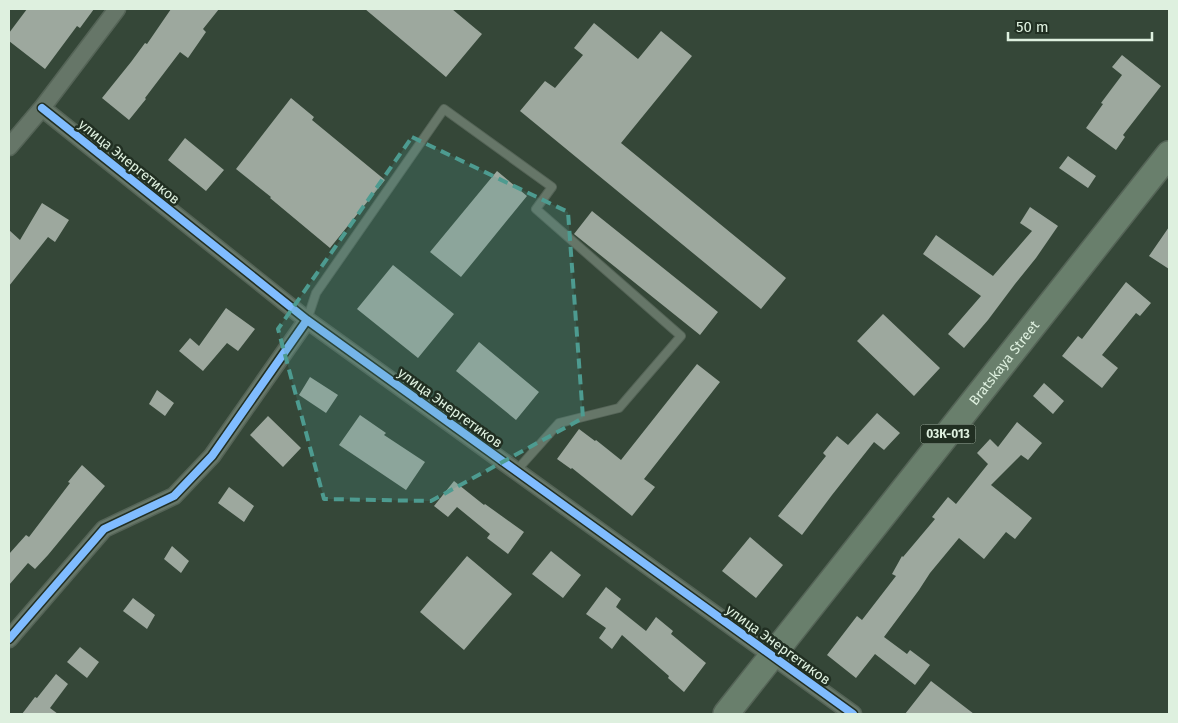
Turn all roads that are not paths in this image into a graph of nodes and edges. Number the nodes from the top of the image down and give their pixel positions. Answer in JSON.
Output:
{"nodes":[{"id":1,"x":117,"y":9,"type":"edge"},
{"id":2,"x":42,"y":108,"type":"junction"},
{"id":3,"x":9,"y":147,"type":"edge"},
{"id":4,"x":1169,"y":154,"type":"edge"},
{"id":5,"x":307,"y":320,"type":"junction"},
{"id":6,"x":516,"y":471,"type":"junction"},
{"id":7,"x":9,"y":639,"type":"edge"},
{"id":8,"x":772,"y":656,"type":"junction"},
{"id":9,"x":726,"y":714,"type":"edge"},
{"id":10,"x":853,"y":714,"type":"edge"}],
"edges":[{"from":1,"to":2,"type":"street"},
{"from":2,"to":3,"type":"street"},
{"from":2,"to":5,"type":"street","name":"улица Энергетиков"},
{"from":4,"to":8,"type":"main road","name":"Bratskaya Street","number":"03К-013"},
{"from":5,"to":6,"type":"street","name":"улица Энергетиков"},
{"from":5,"to":6,"type":"lane"},
{"from":5,"to":7,"type":"street"},
{"from":6,"to":8,"type":"street","name":"улица Энергетиков"},
{"from":8,"to":9,"type":"main road","name":"Bratskaya Street","number":"03К-013"},
{"from":8,"to":10,"type":"street","name":"улица Энергетиков"}]}
